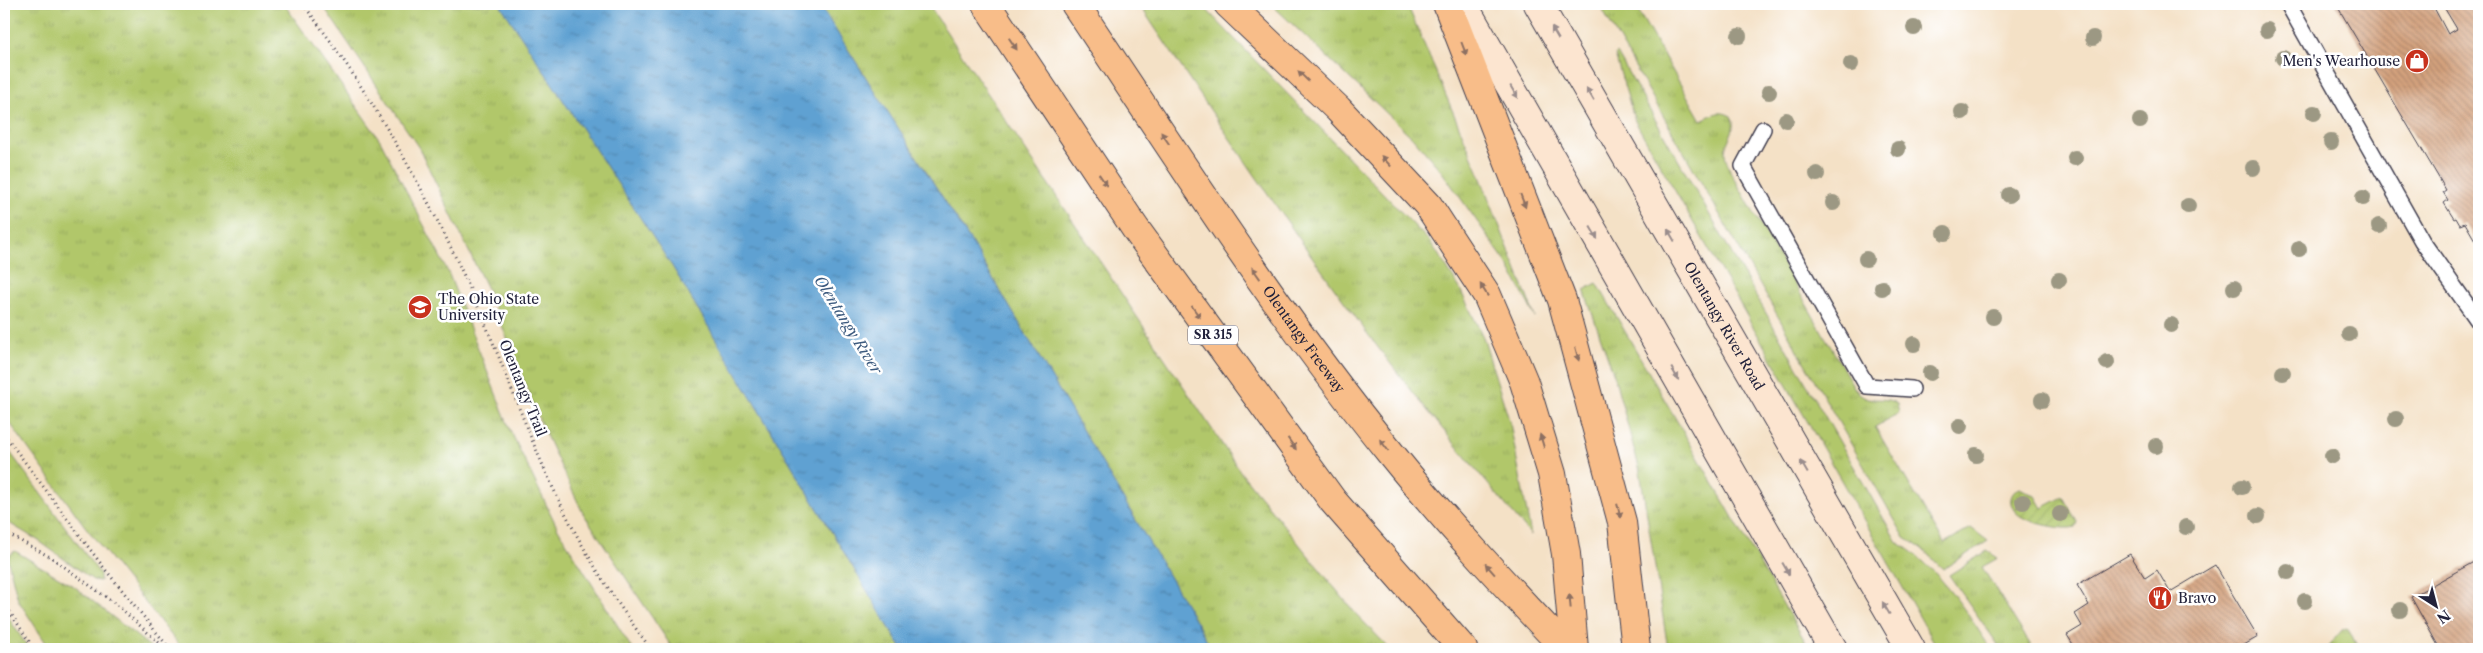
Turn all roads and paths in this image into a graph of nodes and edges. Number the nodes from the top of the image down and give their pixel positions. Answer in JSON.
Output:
{"nodes":[{"id":1,"x":303,"y":4,"type":"edge"},
{"id":2,"x":986,"y":4,"type":"edge"},
{"id":3,"x":1075,"y":4,"type":"edge"},
{"id":4,"x":1228,"y":4,"type":"edge"},
{"id":5,"x":1447,"y":4,"type":"edge"},
{"id":6,"x":1464,"y":4,"type":"edge"},
{"id":7,"x":1538,"y":4,"type":"edge"},
{"id":8,"x":2288,"y":4,"type":"edge"},
{"id":9,"x":1763,"y":129,"type":"dead end"},
{"id":10,"x":2479,"y":322,"type":"edge"},
{"id":11,"x":1912,"y":389,"type":"dead end"},
{"id":12,"x":4,"y":434,"type":"edge"},
{"id":13,"x":4,"y":532,"type":"edge"},
{"id":14,"x":4,"y":603,"type":"edge"},
{"id":15,"x":34,"y":649,"type":"edge"},
{"id":16,"x":166,"y":649,"type":"edge"},
{"id":17,"x":170,"y":649,"type":"edge"},
{"id":18,"x":651,"y":649,"type":"edge"},
{"id":19,"x":1463,"y":649,"type":"edge"},
{"id":20,"x":1566,"y":649,"type":"edge"},
{"id":21,"x":1574,"y":649,"type":"edge"},
{"id":22,"x":1636,"y":649,"type":"edge"},
{"id":23,"x":1833,"y":649,"type":"edge"},
{"id":24,"x":1911,"y":649,"type":"edge"}],
"edges":[{"from":1,"to":18,"type":"path","name":"Olentangy Trail"},
{"from":2,"to":19,"type":"highway","number":"SR 315","one_way":true},
{"from":20,"to":3,"type":"highway","name":"Olentangy Freeway","one_way":true},
{"from":21,"to":4,"type":"highway","one_way":true},
{"from":5,"to":22,"type":"highway","one_way":true},
{"from":6,"to":23,"type":"main road","one_way":true},
{"from":24,"to":7,"type":"main road","name":"Olentangy River Road","one_way":true},
{"from":8,"to":10,"type":"lane"},
{"from":9,"to":11,"type":"lane"},
{"from":12,"to":17,"type":"path"},
{"from":13,"to":16,"type":"path"},
{"from":14,"to":15,"type":"path"}]}
